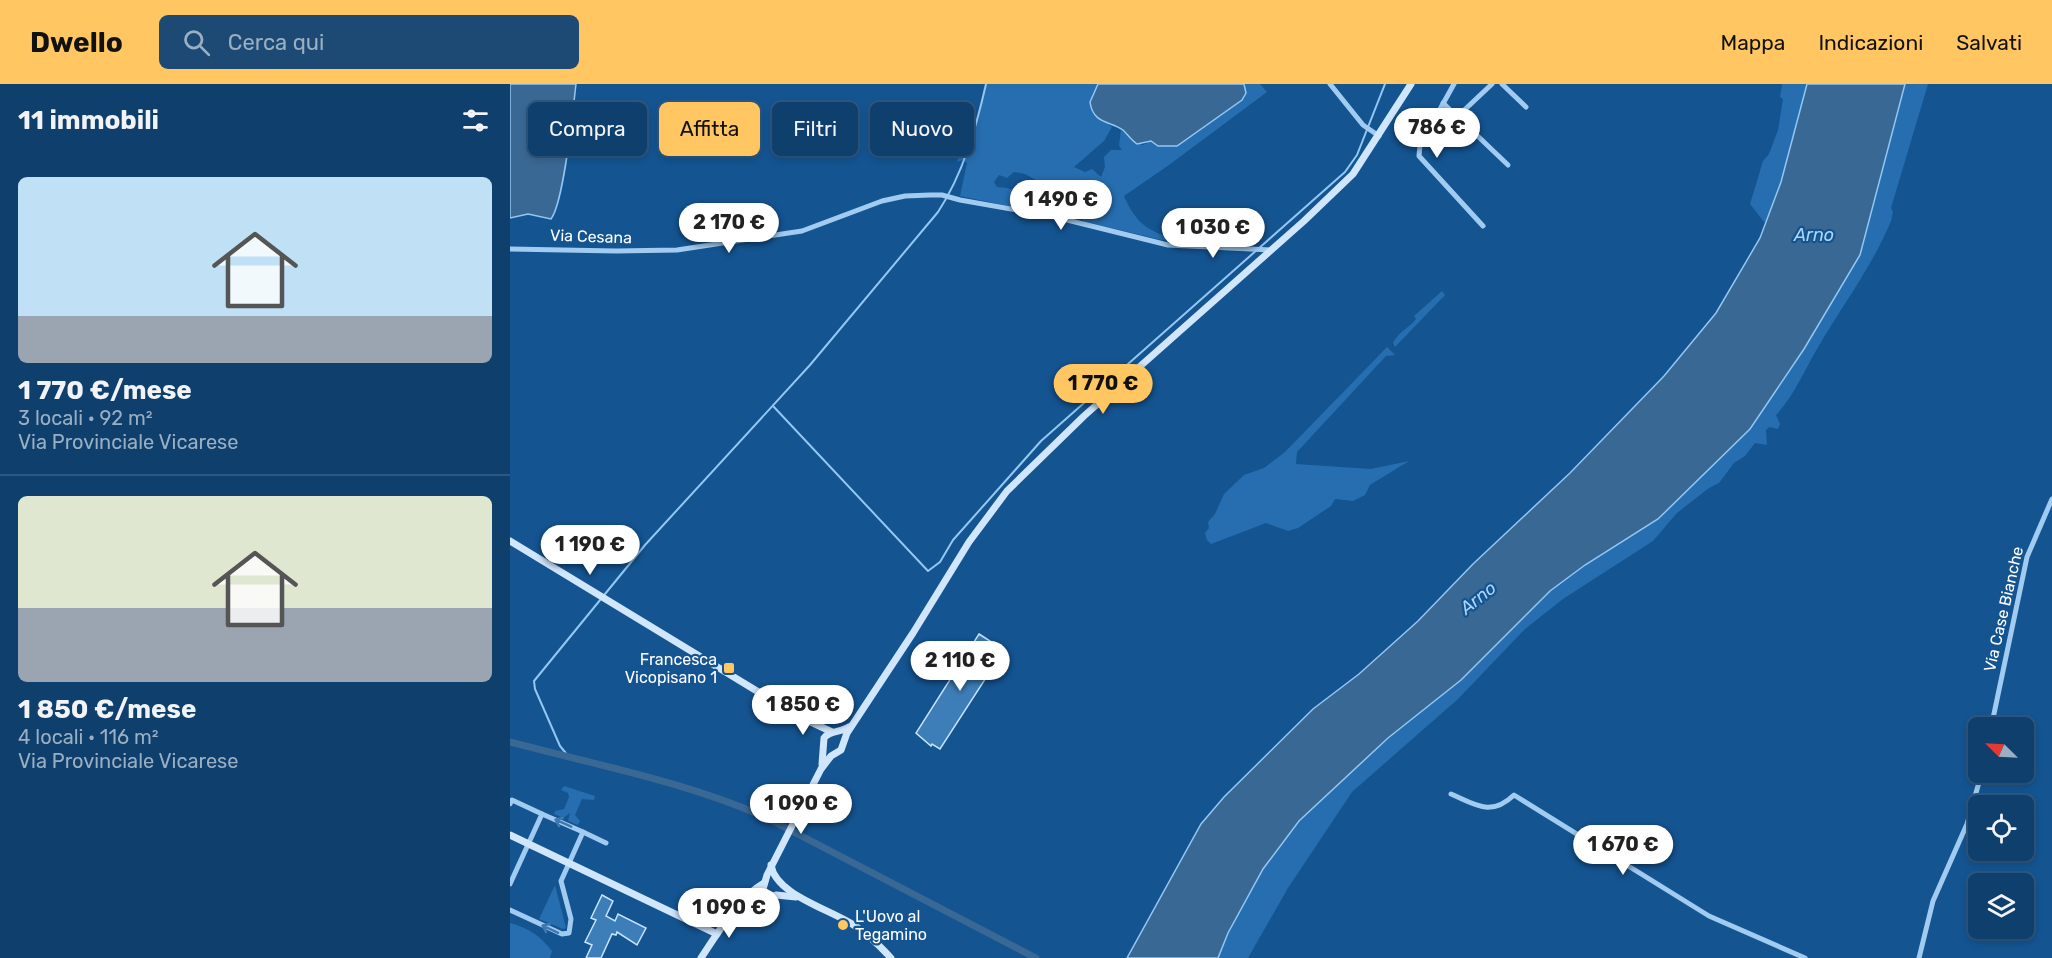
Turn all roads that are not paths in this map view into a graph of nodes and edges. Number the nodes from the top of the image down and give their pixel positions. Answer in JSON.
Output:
{"nodes":[{"id":1,"x":1330,"y":84,"type":"edge"},
{"id":2,"x":1411,"y":84,"type":"edge"},
{"id":3,"x":1454,"y":84,"type":"edge"},
{"id":4,"x":1492,"y":84,"type":"edge"},
{"id":5,"x":1502,"y":84,"type":"edge"},
{"id":6,"x":1443,"y":103,"type":"junction"},
{"id":7,"x":1526,"y":107,"type":"dead end"},
{"id":8,"x":1458,"y":116,"type":"junction"},
{"id":9,"x":1378,"y":136,"type":"junction"},
{"id":10,"x":1508,"y":165,"type":"dead end"},
{"id":11,"x":1483,"y":226,"type":"dead end"},
{"id":12,"x":510,"y":249,"type":"edge"},
{"id":13,"x":1270,"y":250,"type":"junction"},
{"id":14,"x":2052,"y":499,"type":"edge"},
{"id":15,"x":510,"y":541,"type":"edge"},
{"id":16,"x":798,"y":716,"type":"junction"},
{"id":17,"x":1993,"y":717,"type":"edge"},
{"id":18,"x":854,"y":722,"type":"junction"},
{"id":19,"x":834,"y":733,"type":"junction"},
{"id":20,"x":843,"y":743,"type":"junction"},
{"id":21,"x":823,"y":744,"type":"junction"},
{"id":22,"x":835,"y":753,"type":"junction"},
{"id":23,"x":821,"y":769,"type":"junction"},
{"id":24,"x":1979,"y":783,"type":"edge"},
{"id":25,"x":1451,"y":794,"type":"dead end"},
{"id":26,"x":510,"y":804,"type":"edge"},
{"id":27,"x":542,"y":814,"type":"junction"},
{"id":28,"x":583,"y":832,"type":"junction"},
{"id":29,"x":510,"y":835,"type":"edge"},
{"id":30,"x":606,"y":843,"type":"dead end"},
{"id":31,"x":528,"y":844,"type":"junction"},
{"id":32,"x":773,"y":862,"type":"junction"},
{"id":33,"x":568,"y":863,"type":"junction"},
{"id":34,"x":777,"y":880,"type":"junction"},
{"id":35,"x":764,"y":882,"type":"junction"},
{"id":36,"x":510,"y":884,"type":"edge"},
{"id":37,"x":774,"y":896,"type":"junction"},
{"id":38,"x":802,"y":898,"type":"junction"},
{"id":39,"x":738,"y":907,"type":"junction"},
{"id":40,"x":510,"y":910,"type":"edge"},
{"id":41,"x":717,"y":934,"type":"junction"},
{"id":42,"x":701,"y":958,"type":"edge"},
{"id":43,"x":891,"y":958,"type":"edge"},
{"id":44,"x":1805,"y":958,"type":"edge"},
{"id":45,"x":1918,"y":958,"type":"edge"}],
"edges":[{"from":1,"to":9,"type":"street"},
{"from":2,"to":9,"type":"main road"},
{"from":3,"to":6,"type":"street"},
{"from":4,"to":8,"type":"street"},
{"from":5,"to":7,"type":"street"},
{"from":6,"to":8,"type":"street"},
{"from":6,"to":11,"type":"street"},
{"from":8,"to":10,"type":"street"},
{"from":9,"to":13,"type":"main road"},
{"from":12,"to":13,"type":"street","name":"Via Cesana"},
{"from":13,"to":18,"type":"main road"},
{"from":14,"to":17,"type":"street","name":"Via Case Bianche"},
{"from":15,"to":16,"type":"main road"},
{"from":16,"to":19,"type":"main road"},
{"from":16,"to":21,"type":"main road"},
{"from":18,"to":19,"type":"main road"},
{"from":18,"to":20,"type":"main road"},
{"from":19,"to":20,"type":"main road"},
{"from":19,"to":21,"type":"main road"},
{"from":20,"to":22,"type":"main road"},
{"from":21,"to":22,"type":"main road"},
{"from":21,"to":23,"type":"main road"},
{"from":22,"to":23,"type":"main road"},
{"from":23,"to":32,"type":"main road"},
{"from":24,"to":45,"type":"street"},
{"from":25,"to":44,"type":"street"},
{"from":26,"to":27,"type":"street"},
{"from":28,"to":27,"type":"street","one_way":true},
{"from":27,"to":31,"type":"street"},
{"from":28,"to":30,"type":"street"},
{"from":28,"to":33,"type":"street"},
{"from":29,"to":31,"type":"main road"},
{"from":31,"to":33,"type":"main road"},
{"from":31,"to":36,"type":"street"},
{"from":32,"to":34,"type":"main road"},
{"from":32,"to":35,"type":"main road"},
{"from":33,"to":40,"type":"street","one_way":true},
{"from":33,"to":41,"type":"main road"},
{"from":34,"to":35,"type":"main road"},
{"from":34,"to":37,"type":"main road"},
{"from":34,"to":38,"type":"main road"},
{"from":35,"to":37,"type":"main road"},
{"from":35,"to":39,"type":"main road"},
{"from":37,"to":38,"type":"main road"},
{"from":37,"to":39,"type":"main road"},
{"from":38,"to":43,"type":"main road"},
{"from":39,"to":41,"type":"main road"},
{"from":41,"to":42,"type":"main road"}]}
